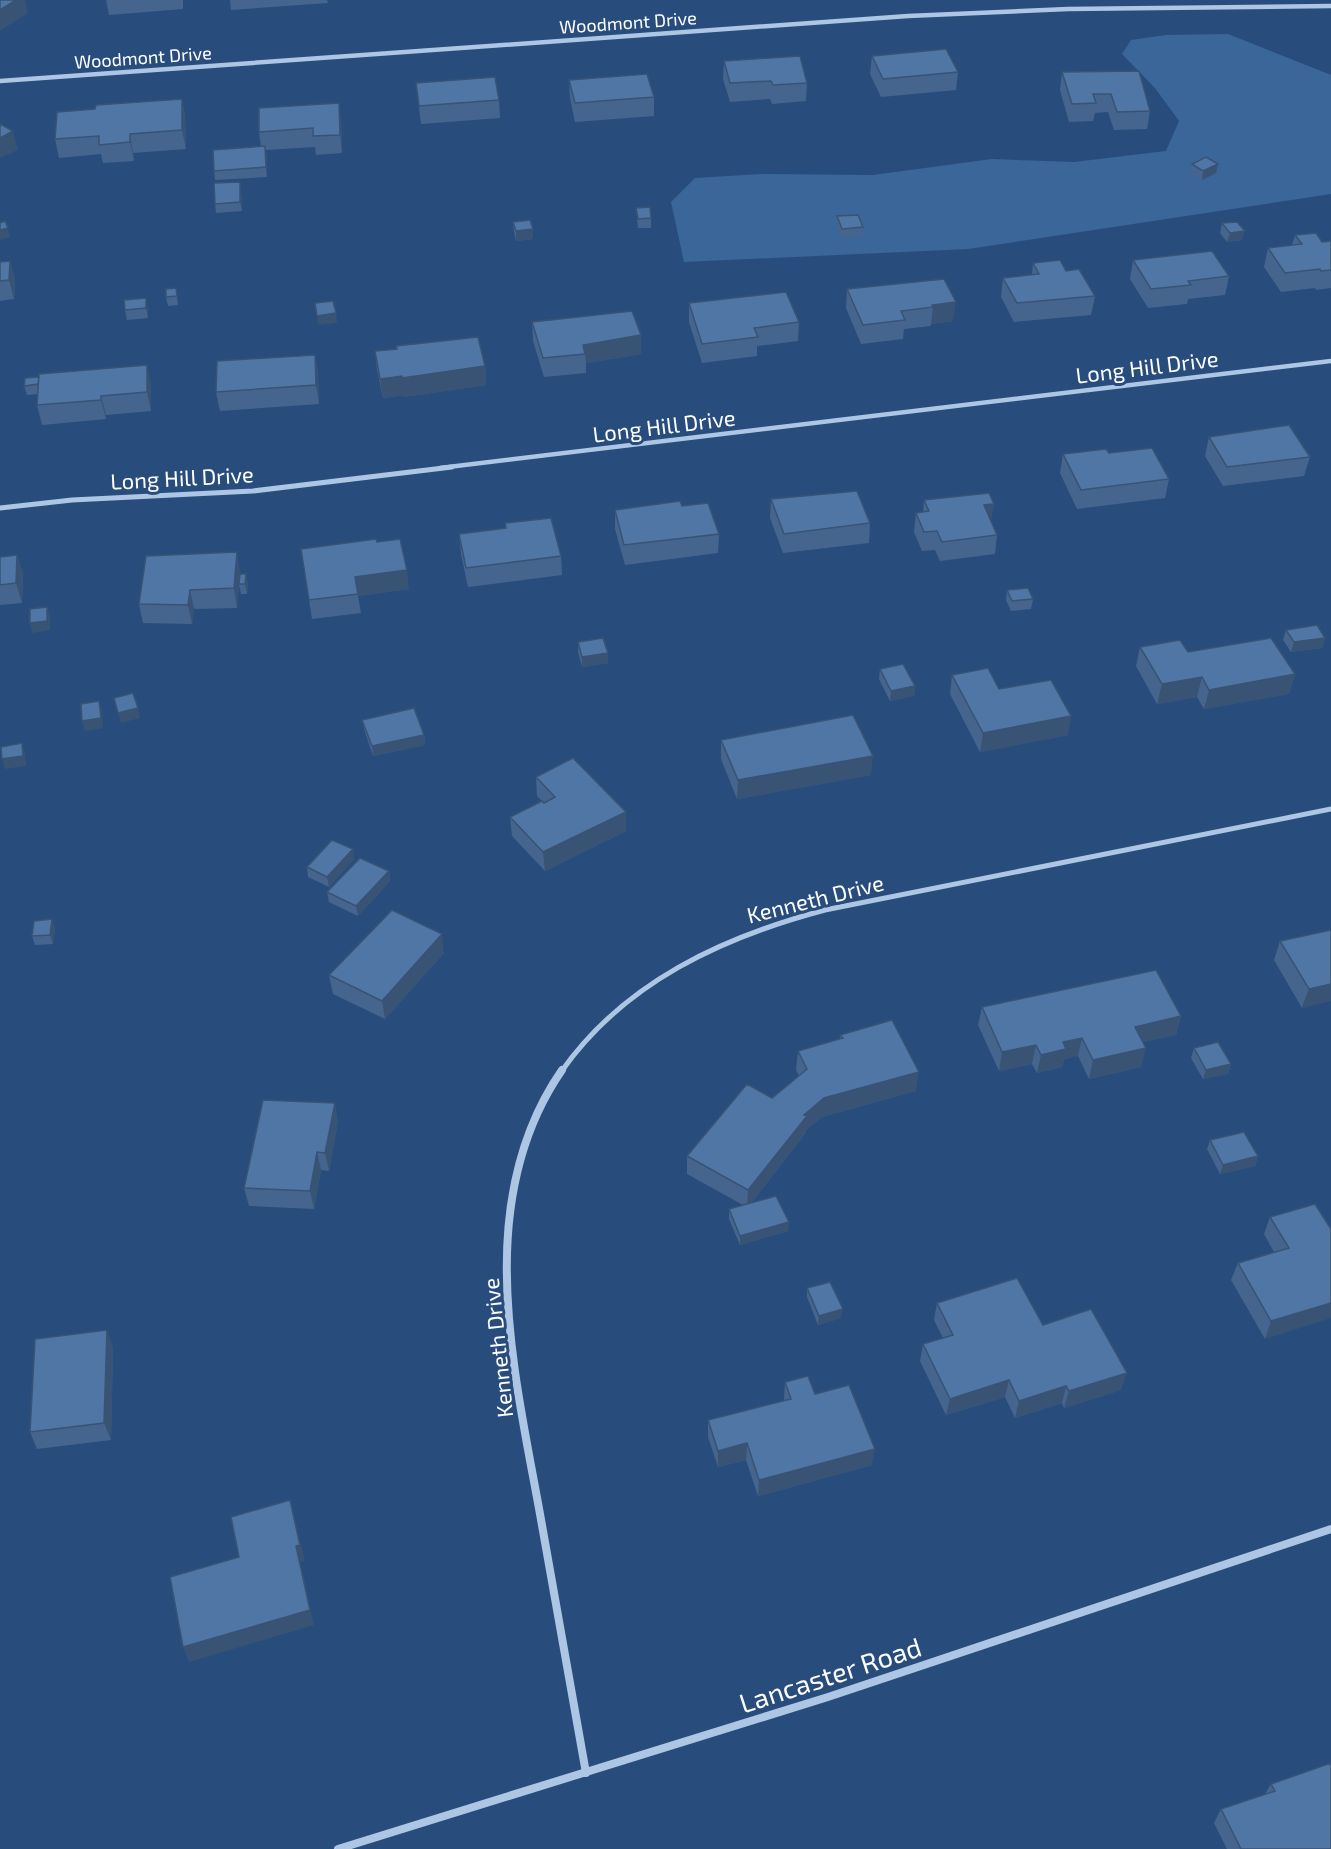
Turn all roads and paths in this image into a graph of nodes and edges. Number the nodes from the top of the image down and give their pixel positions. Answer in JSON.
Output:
{"nodes":[{"id":1,"x":1331,"y":6,"type":"edge"},
{"id":2,"x":0,"y":81,"type":"edge"},
{"id":3,"x":1331,"y":361,"type":"edge"},
{"id":4,"x":0,"y":508,"type":"edge"},
{"id":5,"x":1331,"y":809,"type":"edge"},
{"id":6,"x":1331,"y":1529,"type":"edge"},
{"id":7,"x":586,"y":1773,"type":"junction"},
{"id":8,"x":338,"y":1849,"type":"edge"}],
"edges":[{"from":1,"to":2,"type":"street","name":"Woodmont Drive"},
{"from":3,"to":4,"type":"street","name":"Long Hill Drive"},
{"from":5,"to":7,"type":"street","name":"Kenneth Drive"},
{"from":6,"to":7,"type":"street","name":"Lancaster Road"},
{"from":7,"to":8,"type":"street","name":"Lancaster Road"}]}
